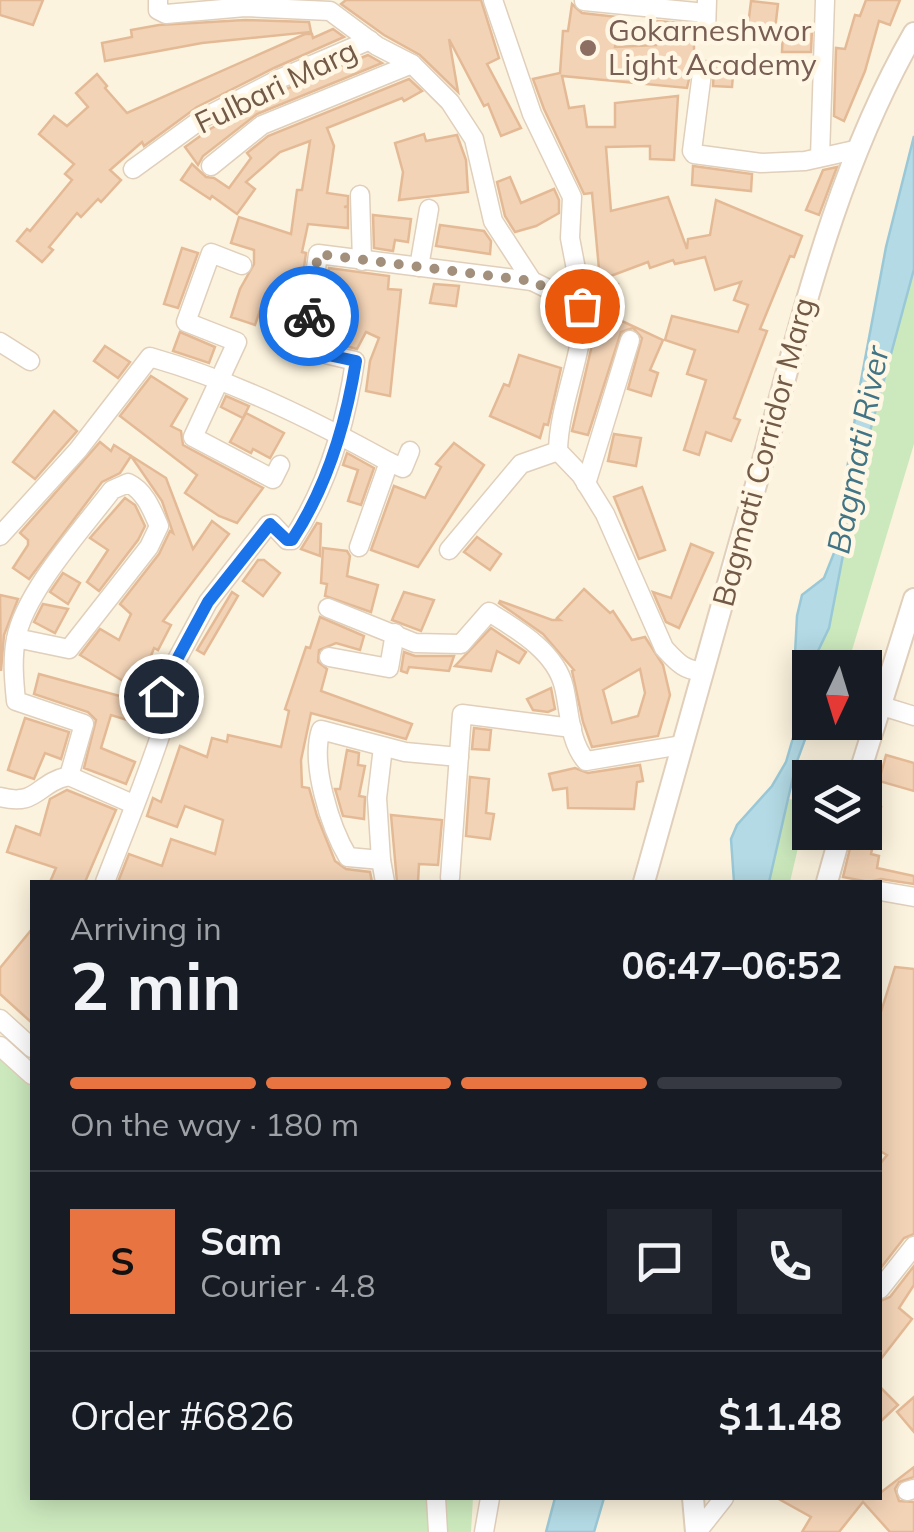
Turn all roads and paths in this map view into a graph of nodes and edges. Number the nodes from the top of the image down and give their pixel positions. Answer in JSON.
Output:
{"nodes":[{"id":1,"x":158,"y":0,"type":"edge"},
{"id":2,"x":493,"y":0,"type":"edge"},
{"id":3,"x":811,"y":0,"type":"edge"},
{"id":4,"x":825,"y":0,"type":"edge"},
{"id":5,"x":584,"y":1,"type":"edge"},
{"id":6,"x":244,"y":4,"type":"edge"},
{"id":7,"x":331,"y":6,"type":"edge"},
{"id":8,"x":706,"y":6,"type":"edge"},
{"id":9,"x":706,"y":32,"type":"dead end"},
{"id":10,"x":914,"y":33,"type":"edge"},
{"id":11,"x":370,"y":40,"type":"junction"},
{"id":12,"x":412,"y":64,"type":"junction"},
{"id":13,"x":702,"y":73,"type":"dead end"},
{"id":14,"x":858,"y":149,"type":"junction"},
{"id":15,"x":820,"y":156,"type":"junction"},
{"id":16,"x":211,"y":166,"type":"dead end"},
{"id":17,"x":133,"y":168,"type":"dead end"},
{"id":18,"x":360,"y":195,"type":"dead end"},
{"id":19,"x":430,"y":209,"type":"dead end"},
{"id":20,"x":362,"y":260,"type":"junction"},
{"id":21,"x":242,"y":265,"type":"dead end"},
{"id":22,"x":419,"y":267,"type":"junction"},
{"id":23,"x":532,"y":281,"type":"junction"},
{"id":24,"x":582,"y":306,"type":"junction"},
{"id":25,"x":630,"y":340,"type":"dead end"},
{"id":26,"x":0,"y":342,"type":"edge"},
{"id":27,"x":30,"y":361,"type":"dead end"},
{"id":28,"x":220,"y":380,"type":"junction"},
{"id":29,"x":340,"y":435,"type":"junction"},
{"id":30,"x":410,"y":450,"type":"dead end"},
{"id":31,"x":558,"y":451,"type":"junction"},
{"id":32,"x":389,"y":462,"type":"junction"},
{"id":33,"x":280,"y":465,"type":"dead end"},
{"id":34,"x":586,"y":484,"type":"junction"},
{"id":35,"x":0,"y":536,"type":"edge"},
{"id":36,"x":359,"y":547,"type":"dead end"},
{"id":37,"x":449,"y":550,"type":"dead end"},
{"id":38,"x":914,"y":598,"type":"edge"},
{"id":39,"x":328,"y":608,"type":"dead end"},
{"id":40,"x":395,"y":633,"type":"junction"},
{"id":41,"x":16,"y":638,"type":"junction"},
{"id":42,"x":908,"y":639,"type":"edge"},
{"id":43,"x":328,"y":657,"type":"dead end"},
{"id":44,"x":704,"y":670,"type":"junction"},
{"id":45,"x":882,"y":706,"type":"joint"},
{"id":46,"x":914,"y":716,"type":"edge"},
{"id":47,"x":572,"y":728,"type":"junction"},
{"id":48,"x":681,"y":745,"type":"junction"},
{"id":49,"x":382,"y":747,"type":"junction"},
{"id":50,"x":460,"y":757,"type":"junction"},
{"id":51,"x":69,"y":776,"type":"junction"},
{"id":52,"x":0,"y":797,"type":"edge"},
{"id":53,"x":133,"y":804,"type":"junction"},
{"id":54,"x":836,"y":850,"type":"edge"},
{"id":55,"x":381,"y":860,"type":"junction"},
{"id":56,"x":450,"y":878,"type":"dead end"},
{"id":57,"x":105,"y":880,"type":"edge"},
{"id":58,"x":385,"y":880,"type":"edge"},
{"id":59,"x":645,"y":880,"type":"edge"},
{"id":60,"x":829,"y":880,"type":"edge"},
{"id":61,"x":882,"y":891,"type":"edge"},
{"id":62,"x":914,"y":897,"type":"edge"},
{"id":63,"x":0,"y":1020,"type":"edge"},
{"id":64,"x":0,"y":1046,"type":"edge"},
{"id":65,"x":30,"y":1046,"type":"edge"},
{"id":66,"x":30,"y":1073,"type":"edge"},
{"id":67,"x":914,"y":1246,"type":"edge"},
{"id":68,"x":882,"y":1286,"type":"edge"},
{"id":69,"x":436,"y":1500,"type":"edge"},
{"id":70,"x":490,"y":1500,"type":"edge"},
{"id":71,"x":693,"y":1500,"type":"edge"},
{"id":72,"x":722,"y":1500,"type":"edge"},
{"id":73,"x":438,"y":1532,"type":"edge"},
{"id":74,"x":484,"y":1532,"type":"edge"},
{"id":75,"x":697,"y":1532,"type":"edge"}],
"edges":[{"from":1,"to":6,"type":"street","name":"Fulbari Marg"},
{"from":2,"to":24,"type":"street"},
{"from":3,"to":4,"type":"street"},
{"from":4,"to":15,"type":"street"},
{"from":5,"to":8,"type":"street"},
{"from":6,"to":7,"type":"street","name":"Fulbari Marg"},
{"from":7,"to":11,"type":"street","name":"Fulbari Marg"},
{"from":8,"to":9,"type":"street"},
{"from":10,"to":14,"type":"street","name":"Bagmati Corridor Marg"},
{"from":11,"to":12,"type":"street","name":"Fulbari Marg"},
{"from":11,"to":17,"type":"street","name":"Fulbari Marg"},
{"from":12,"to":16,"type":"street","name":"Fulbari Marg"},
{"from":12,"to":23,"type":"street","name":"Fulbari Marg"},
{"from":13,"to":15,"type":"street"},
{"from":14,"to":15,"type":"street"},
{"from":14,"to":44,"type":"street","name":"Bagmati Corridor Marg"},
{"from":18,"to":20,"type":"street"},
{"from":19,"to":22,"type":"street"},
{"from":20,"to":22,"type":"street"},
{"from":20,"to":29,"type":"street"},
{"from":21,"to":28,"type":"street"},
{"from":22,"to":23,"type":"street"},
{"from":23,"to":24,"type":"street"},
{"from":24,"to":31,"type":"street"},
{"from":25,"to":34,"type":"street"},
{"from":26,"to":27,"type":"street"},
{"from":28,"to":29,"type":"street"},
{"from":28,"to":33,"type":"street"},
{"from":28,"to":35,"type":"street"},
{"from":29,"to":32,"type":"street"},
{"from":29,"to":53,"type":"street"},
{"from":30,"to":32,"type":"street"},
{"from":31,"to":34,"type":"street"},
{"from":31,"to":37,"type":"street"},
{"from":32,"to":36,"type":"street"},
{"from":34,"to":44,"type":"street"},
{"from":38,"to":42,"type":"street"},
{"from":39,"to":40,"type":"street"},
{"from":40,"to":43,"type":"street"},
{"from":40,"to":47,"type":"street"},
{"from":41,"to":41,"type":"street"},
{"from":41,"to":51,"type":"street"},
{"from":42,"to":45,"type":"street"},
{"from":44,"to":48,"type":"street","name":"Bagmati Corridor Marg"},
{"from":45,"to":46,"type":"street"},
{"from":47,"to":48,"type":"street"},
{"from":47,"to":50,"type":"street"},
{"from":48,"to":59,"type":"street","name":"Bagmati Corridor Marg"},
{"from":49,"to":50,"type":"street"},
{"from":49,"to":55,"type":"street"},
{"from":49,"to":55,"type":"street"},
{"from":50,"to":56,"type":"street"},
{"from":51,"to":52,"type":"street"},
{"from":51,"to":53,"type":"street"},
{"from":53,"to":57,"type":"street"},
{"from":54,"to":60,"type":"street"},
{"from":55,"to":58,"type":"street"},
{"from":61,"to":62,"type":"street"},
{"from":63,"to":65,"type":"street"},
{"from":64,"to":66,"type":"street"},
{"from":67,"to":68,"type":"street"},
{"from":69,"to":73,"type":"street"},
{"from":70,"to":74,"type":"street"},
{"from":71,"to":75,"type":"street"},
{"from":72,"to":75,"type":"street"}]}
